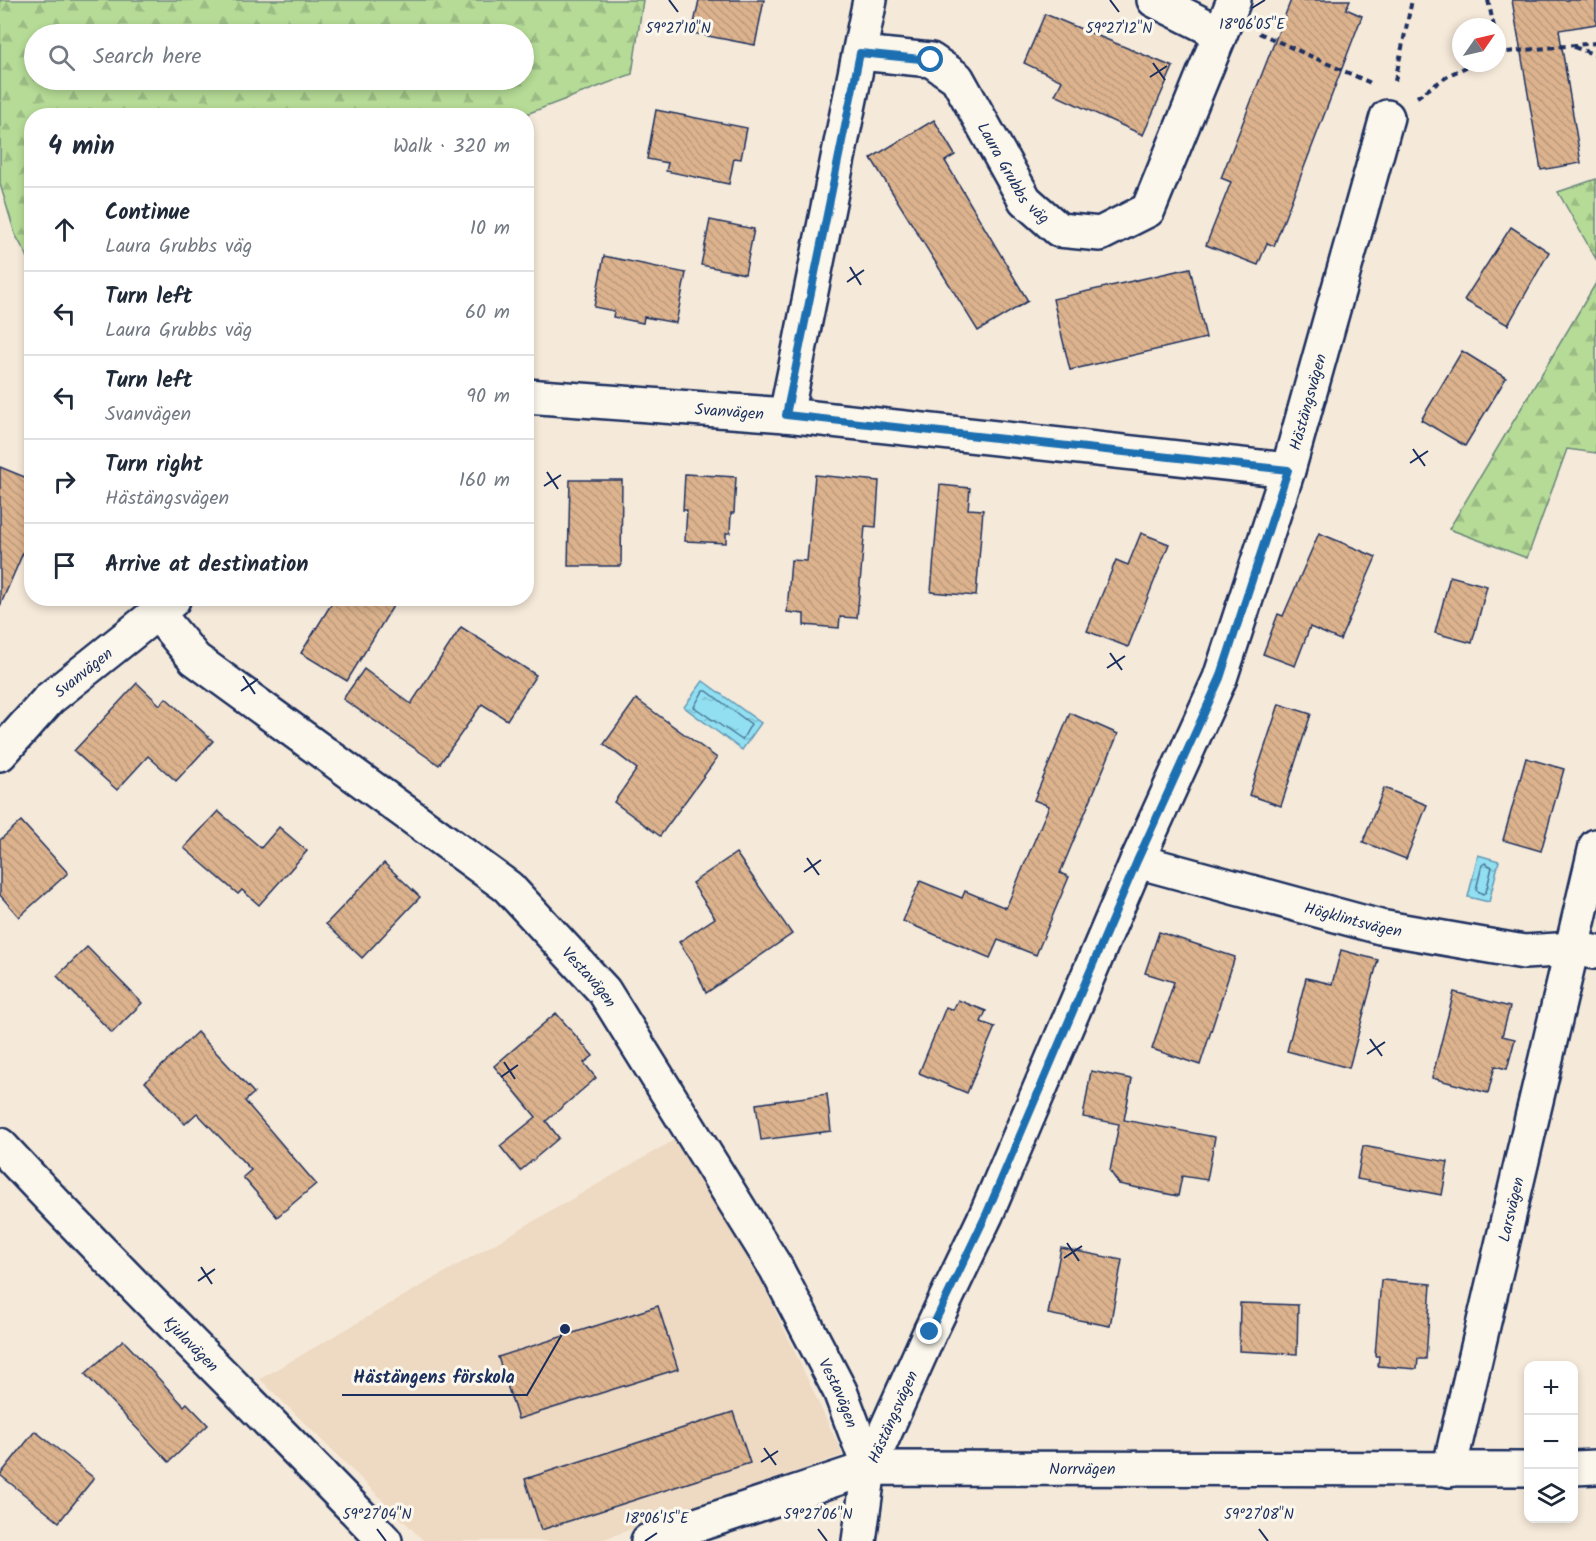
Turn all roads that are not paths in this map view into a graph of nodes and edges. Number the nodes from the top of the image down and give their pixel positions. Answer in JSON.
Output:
{"nodes":[{"id":1,"x":870,"y":0,"type":"edge"},
{"id":2,"x":1154,"y":0,"type":"edge"},
{"id":3,"x":1227,"y":17,"type":"edge"},
{"id":4,"x":860,"y":53,"type":"junction"},
{"id":5,"x":1390,"y":105,"type":"road end"},
{"id":6,"x":534,"y":397,"type":"edge"},
{"id":7,"x":786,"y":415,"type":"junction"},
{"id":8,"x":1288,"y":470,"type":"junction"},
{"id":9,"x":166,"y":606,"type":"edge"},
{"id":10,"x":0,"y":754,"type":"edge"},
{"id":11,"x":1596,"y":846,"type":"edge"},
{"id":12,"x":1137,"y":861,"type":"junction"},
{"id":13,"x":1585,"y":951,"type":"edge"},
{"id":14,"x":0,"y":1145,"type":"edge"},
{"id":15,"x":1596,"y":1467,"type":"edge"},
{"id":16,"x":869,"y":1468,"type":"junction"},
{"id":17,"x":1578,"y":1468,"type":"edge"},
{"id":18,"x":1524,"y":1469,"type":"edge"},
{"id":19,"x":1449,"y":1470,"type":"junction"},
{"id":20,"x":385,"y":1541,"type":"edge"},
{"id":21,"x":648,"y":1541,"type":"edge"},
{"id":22,"x":859,"y":1541,"type":"edge"}],
"edges":[{"from":1,"to":4,"type":"street"},
{"from":2,"to":3,"type":"street"},
{"from":3,"to":4,"type":"street","name":"Laura Grubbs väg"},
{"from":4,"to":7,"type":"street"},
{"from":5,"to":8,"type":"street","name":"Hästängsvägen"},
{"from":6,"to":7,"type":"street","name":"Svanvägen"},
{"from":7,"to":8,"type":"street","name":"Svanvägen"},
{"from":8,"to":12,"type":"street","name":"Hästängsvägen"},
{"from":9,"to":10,"type":"street","name":"Svanvägen"},
{"from":9,"to":16,"type":"street","name":"Vestavägen"},
{"from":11,"to":13,"type":"street"},
{"from":12,"to":13,"type":"street","name":"Högklintsvägen"},
{"from":12,"to":16,"type":"street","name":"Hästängsvägen"},
{"from":13,"to":19,"type":"street","name":"Larsvägen"},
{"from":14,"to":20,"type":"street","name":"Kjulavägen"},
{"from":15,"to":17,"type":"street"},
{"from":16,"to":19,"type":"street","name":"Norrvägen"},
{"from":16,"to":21,"type":"street","name":"Norrvägen"},
{"from":16,"to":22,"type":"street","name":"Hästängsvägen"},
{"from":18,"to":19,"type":"street","name":"Norrvägen"}]}
